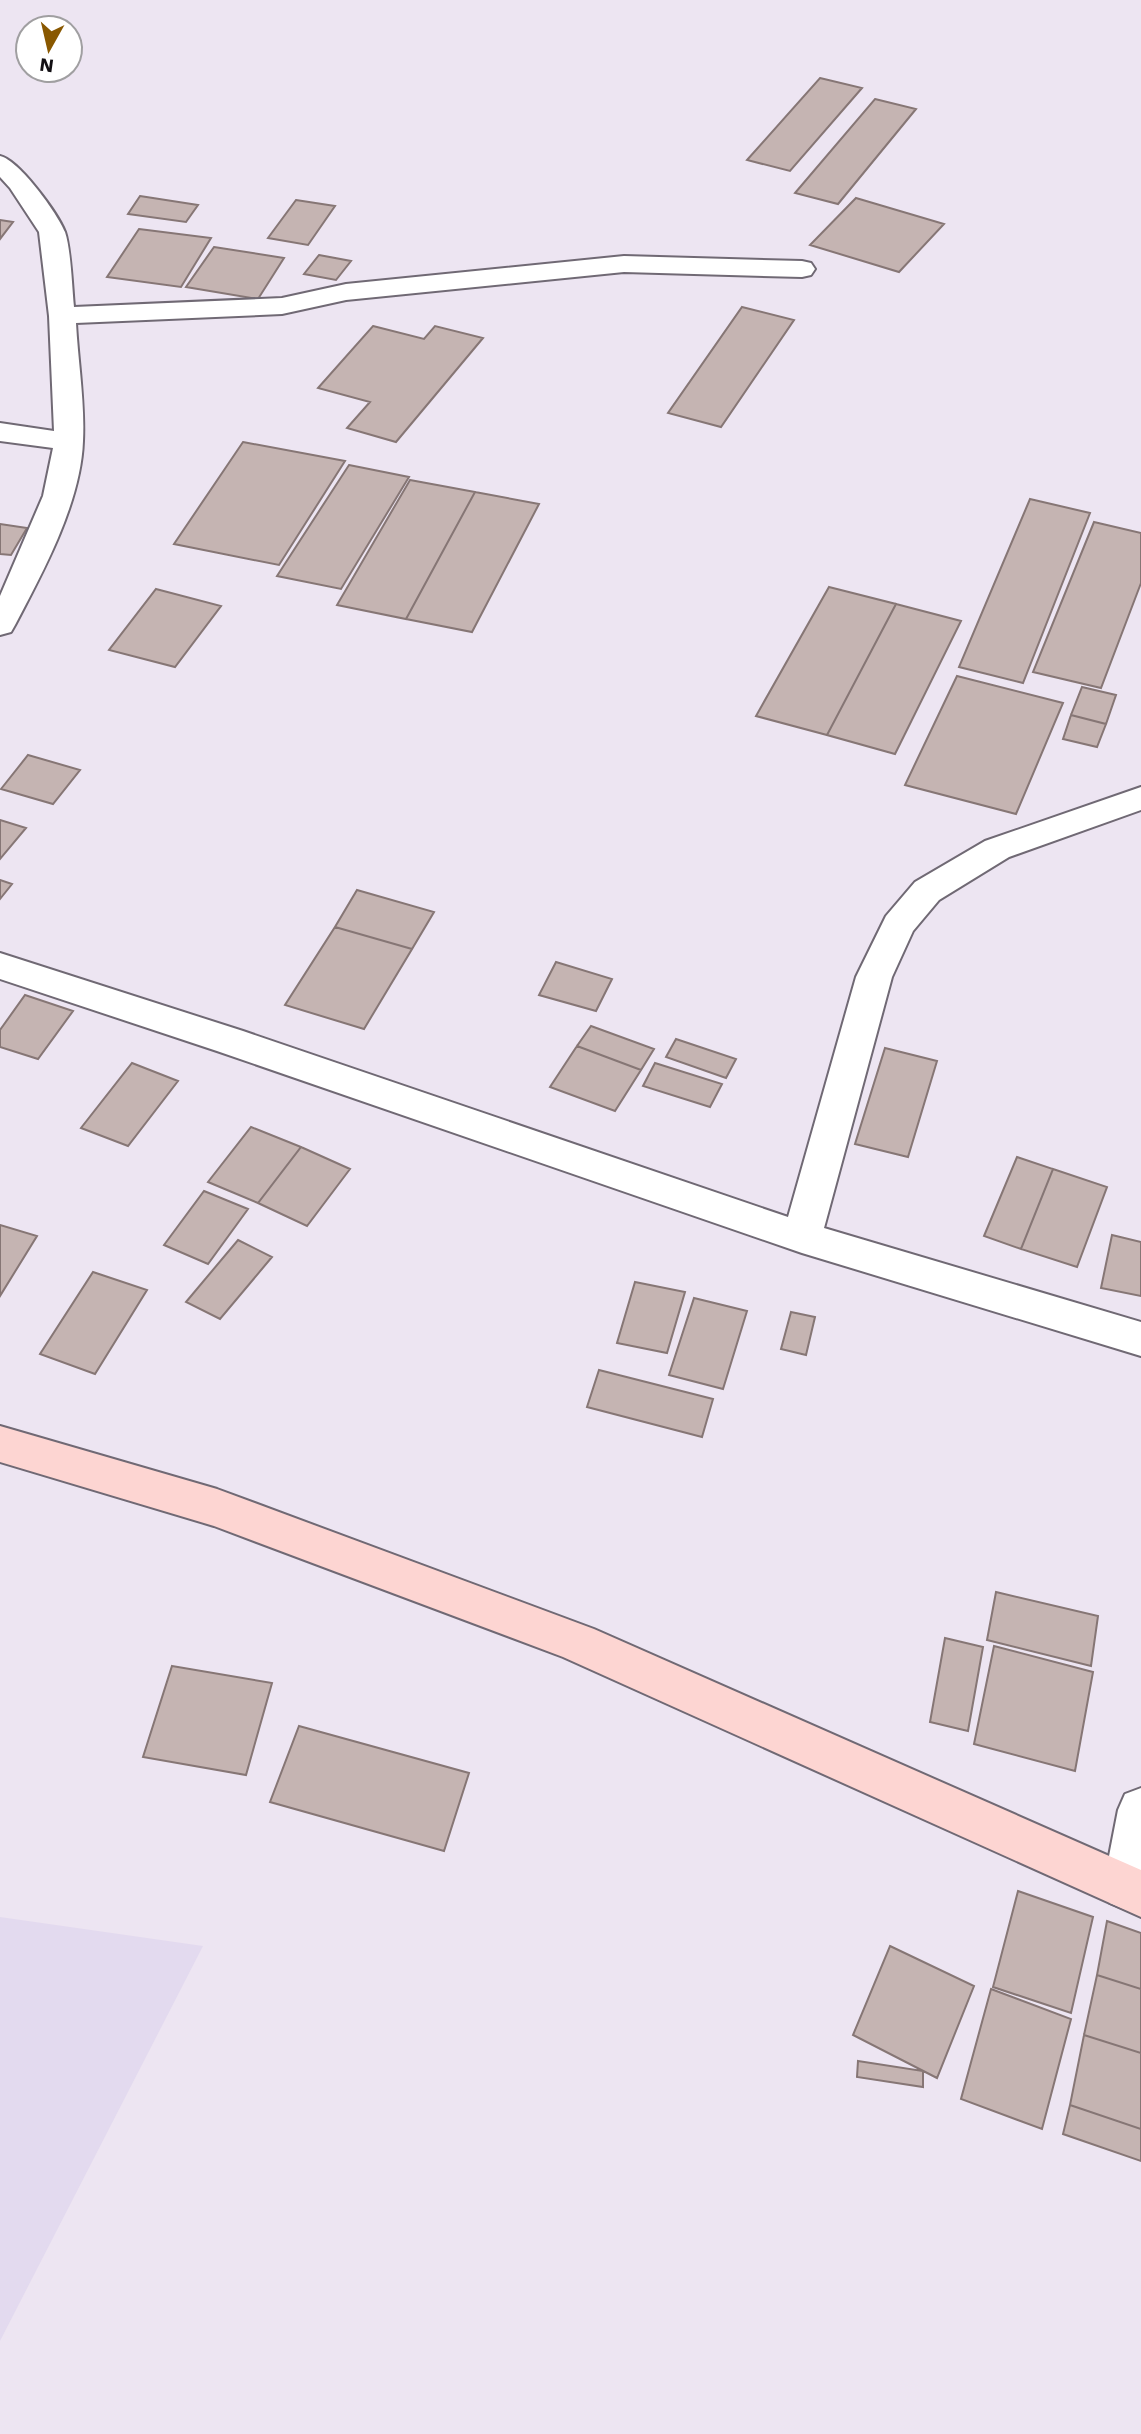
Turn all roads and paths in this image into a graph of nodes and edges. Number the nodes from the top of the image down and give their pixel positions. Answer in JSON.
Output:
{"nodes":[{"id":1,"x":0,"y":163,"type":"edge"},
{"id":2,"x":802,"y":269,"type":"dead end"},
{"id":3,"x":62,"y":316,"type":"junction"},
{"id":4,"x":0,"y":432,"type":"edge"},
{"id":5,"x":69,"y":442,"type":"junction"},
{"id":6,"x":0,"y":625,"type":"edge"},
{"id":7,"x":1141,"y":798,"type":"edge"},
{"id":8,"x":0,"y":966,"type":"edge"},
{"id":9,"x":803,"y":1237,"type":"junction"},
{"id":10,"x":1141,"y":1339,"type":"edge"},
{"id":11,"x":0,"y":1444,"type":"edge"},
{"id":12,"x":1141,"y":1810,"type":"edge"},
{"id":13,"x":1134,"y":1891,"type":"edge"}],
"edges":[{"from":1,"to":3,"type":"street"},
{"from":2,"to":3,"type":"street"},
{"from":3,"to":5,"type":"street"},
{"from":4,"to":5,"type":"street"},
{"from":5,"to":6,"type":"street"},
{"from":7,"to":9,"type":"street"},
{"from":8,"to":9,"type":"street"},
{"from":9,"to":10,"type":"street"},
{"from":11,"to":13,"type":"street"},
{"from":12,"to":13,"type":"street"}]}
